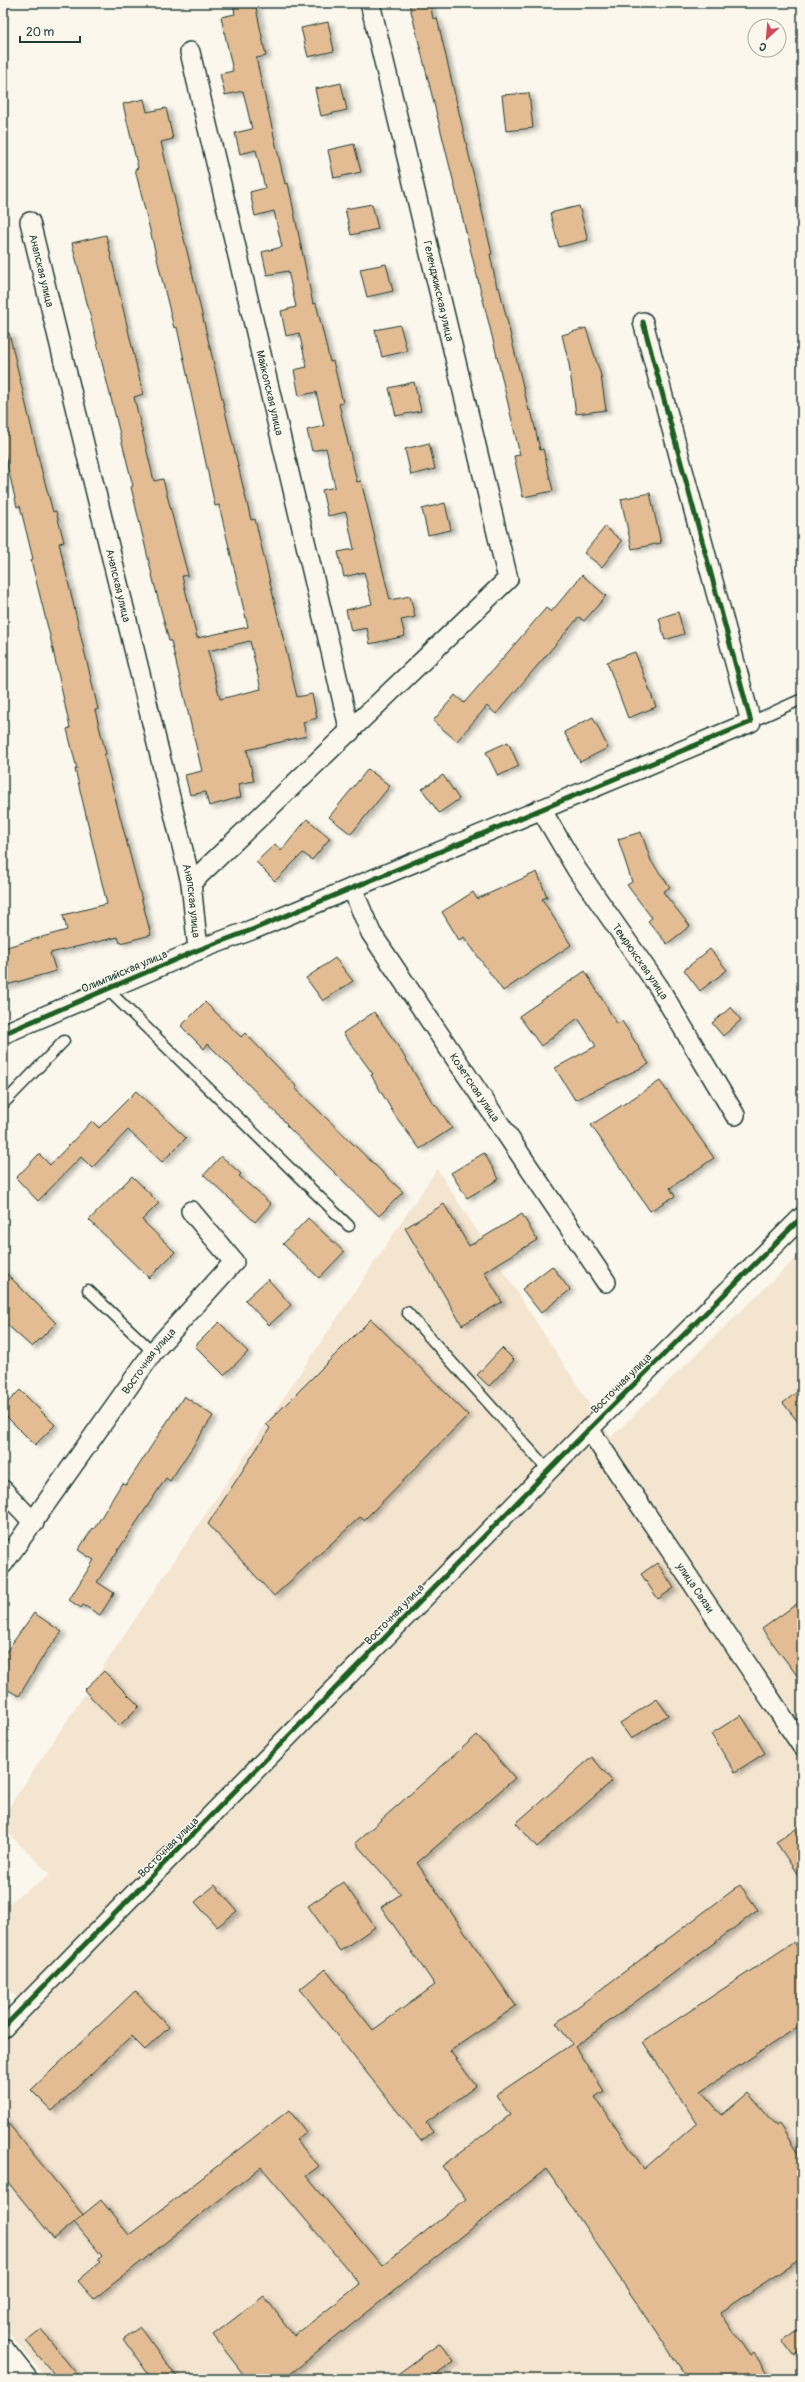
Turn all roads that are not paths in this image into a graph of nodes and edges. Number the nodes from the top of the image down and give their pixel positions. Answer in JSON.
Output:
{"nodes":[{"id":1,"x":370,"y":3,"type":"edge"},
{"id":2,"x":190,"y":52,"type":"dead end"},
{"id":3,"x":30,"y":222,"type":"dead end"},
{"id":4,"x":643,"y":322,"type":"dead end"},
{"id":5,"x":802,"y":700,"type":"edge"},
{"id":6,"x":751,"y":722,"type":"junction"},
{"id":7,"x":350,"y":732,"type":"junction"},
{"id":8,"x":541,"y":809,"type":"junction"},
{"id":9,"x":191,"y":883,"type":"junction"},
{"id":10,"x":352,"y":888,"type":"junction"},
{"id":11,"x":198,"y":950,"type":"junction"},
{"id":12,"x":107,"y":989,"type":"junction"},
{"id":13,"x":3,"y":1034,"type":"edge"},
{"id":14,"x":64,"y":1041,"type":"dead end"},
{"id":15,"x":3,"y":1104,"type":"edge"},
{"id":16,"x":735,"y":1115,"type":"dead end"},
{"id":17,"x":191,"y":1211,"type":"dead end"},
{"id":18,"x":802,"y":1217,"type":"edge"},
{"id":19,"x":348,"y":1226,"type":"dead end"},
{"id":20,"x":606,"y":1282,"type":"dead end"},
{"id":21,"x":88,"y":1290,"type":"dead end"},
{"id":22,"x":407,"y":1312,"type":"dead end"},
{"id":23,"x":152,"y":1352,"type":"junction"},
{"id":24,"x":589,"y":1429,"type":"junction"},
{"id":25,"x":548,"y":1470,"type":"junction"},
{"id":26,"x":3,"y":1490,"type":"edge"},
{"id":27,"x":34,"y":1523,"type":"junction"},
{"id":28,"x":3,"y":1564,"type":"edge"},
{"id":29,"x":802,"y":1746,"type":"edge"},
{"id":30,"x":3,"y":2028,"type":"edge"},
{"id":31,"x":3,"y":2350,"type":"edge"},
{"id":32,"x":26,"y":2379,"type":"edge"}],
"edges":[{"from":1,"to":7,"type":"street","name":"Геленджикская улица"},
{"from":2,"to":7,"type":"street","name":"Майкопская улица"},
{"from":3,"to":9,"type":"street","name":"Анапская улица"},
{"from":4,"to":6,"type":"street"},
{"from":5,"to":6,"type":"lane"},
{"from":6,"to":8,"type":"street","name":"Олимпийская улица"},
{"from":7,"to":9,"type":"street"},
{"from":8,"to":10,"type":"street","name":"Олимпийская улица"},
{"from":8,"to":16,"type":"street","name":"Темрюкская улица"},
{"from":9,"to":11,"type":"street","name":"Анапская улица"},
{"from":10,"to":11,"type":"street","name":"Олимпийская улица"},
{"from":10,"to":20,"type":"street","name":"Козетская улица"},
{"from":11,"to":12,"type":"street","name":"Олимпийская улица"},
{"from":12,"to":13,"type":"street","name":"Олимпийская улица"},
{"from":12,"to":19,"type":"lane"},
{"from":14,"to":15,"type":"lane"},
{"from":17,"to":23,"type":"street","name":"Восточная улица"},
{"from":18,"to":24,"type":"street","name":"Восточная улица"},
{"from":21,"to":23,"type":"lane"},
{"from":22,"to":25,"type":"lane"},
{"from":23,"to":27,"type":"street","name":"Восточная улица"},
{"from":24,"to":25,"type":"street","name":"Восточная улица"},
{"from":24,"to":29,"type":"street","name":"улица Связи"},
{"from":25,"to":30,"type":"street","name":"Восточная улица"},
{"from":26,"to":27,"type":"street"},
{"from":27,"to":28,"type":"street","name":"Восточная улица"},
{"from":31,"to":32,"type":"street"}]}
